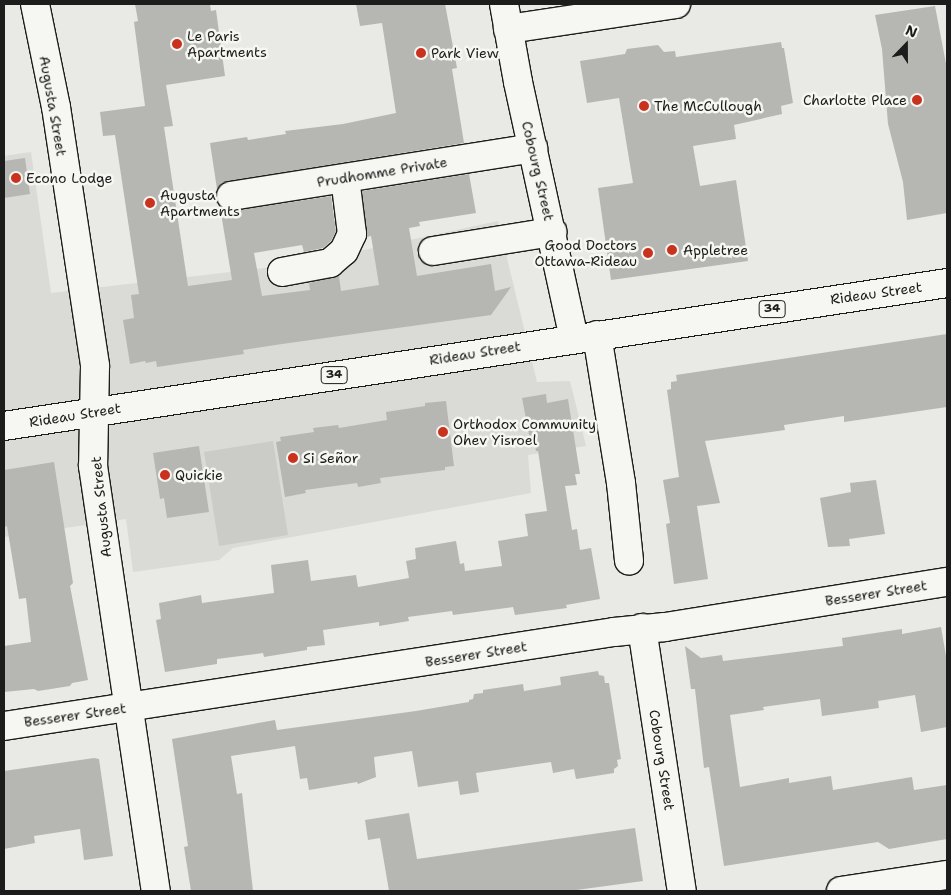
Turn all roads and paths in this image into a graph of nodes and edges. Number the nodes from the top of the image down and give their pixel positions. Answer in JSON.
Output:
{"nodes":[{"id":1,"x":35,"y":4,"type":"edge"},
{"id":2,"x":676,"y":4,"type":"edge"},
{"id":3,"x":506,"y":16,"type":"edge"},
{"id":4,"x":533,"y":148,"type":"junction"},
{"id":5,"x":345,"y":178,"type":"junction"},
{"id":6,"x":231,"y":196,"type":"dead end"},
{"id":7,"x":552,"y":232,"type":"junction"},
{"id":8,"x":433,"y":251,"type":"dead end"},
{"id":9,"x":282,"y":272,"type":"dead end"},
{"id":10,"x":947,"y":283,"type":"edge"},
{"id":11,"x":585,"y":336,"type":"junction"},
{"id":12,"x":94,"y":412,"type":"junction"},
{"id":13,"x":4,"y":426,"type":"edge"},
{"id":14,"x":629,"y":560,"type":"dead end"},
{"id":15,"x":947,"y":582,"type":"edge"},
{"id":16,"x":642,"y":628,"type":"junction"},
{"id":17,"x":128,"y":708,"type":"junction"},
{"id":18,"x":4,"y":726,"type":"edge"},
{"id":19,"x":947,"y":875,"type":"edge"},
{"id":20,"x":156,"y":891,"type":"edge"},
{"id":21,"x":682,"y":891,"type":"edge"},
{"id":22,"x":841,"y":891,"type":"edge"}],
"edges":[{"from":1,"to":12,"type":"street","name":"Augusta Street"},
{"from":2,"to":3,"type":"street"},
{"from":3,"to":4,"type":"street","name":"Cobourg Street"},
{"from":4,"to":5,"type":"street","name":"Prudhomme Private"},
{"from":4,"to":7,"type":"street","name":"Cobourg Street"},
{"from":5,"to":6,"type":"street","name":"Prudhomme Private"},
{"from":5,"to":9,"type":"street"},
{"from":7,"to":8,"type":"street"},
{"from":7,"to":11,"type":"street","name":"Cobourg Street"},
{"from":10,"to":11,"type":"street","name":"Rideau Street","number":"34"},
{"from":11,"to":12,"type":"street","name":"Rideau Street","number":"34"},
{"from":11,"to":14,"type":"street","name":"Cobourg Street"},
{"from":12,"to":13,"type":"street","name":"Rideau Street","number":"34"},
{"from":12,"to":17,"type":"street","name":"Augusta Street"},
{"from":15,"to":16,"type":"street","name":"Besserer Street"},
{"from":16,"to":17,"type":"street","name":"Besserer Street"},
{"from":16,"to":21,"type":"street","name":"Cobourg Street"},
{"from":17,"to":18,"type":"street","name":"Besserer Street"},
{"from":17,"to":20,"type":"street","name":"Augusta Street"},
{"from":19,"to":22,"type":"street"}]}
